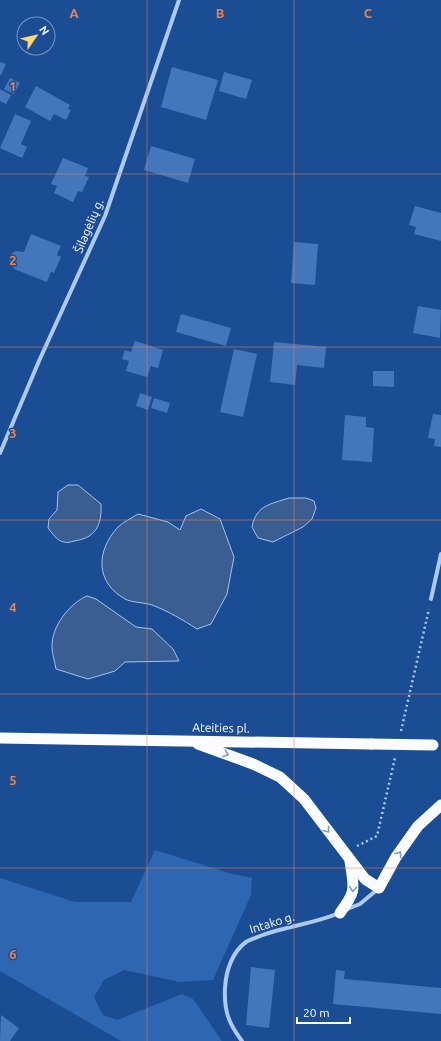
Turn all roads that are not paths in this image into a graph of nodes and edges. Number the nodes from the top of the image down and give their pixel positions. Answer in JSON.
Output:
{"nodes":[{"id":1,"x":179,"y":0,"type":"edge"},
{"id":2,"x":0,"y":453,"type":"edge"},
{"id":3,"x":441,"y":554,"type":"edge"},
{"id":4,"x":431,"y":599,"type":"dead end"},
{"id":5,"x":0,"y":738,"type":"edge"},
{"id":6,"x":189,"y":741,"type":"junction"},
{"id":7,"x":437,"y":745,"type":"edge"},
{"id":8,"x":441,"y":805,"type":"edge"},
{"id":9,"x":350,"y":861,"type":"junction"},
{"id":10,"x":379,"y":888,"type":"junction"},
{"id":11,"x":340,"y":913,"type":"junction"},
{"id":12,"x":242,"y":1041,"type":"edge"}],
"edges":[{"from":1,"to":2,"type":"street","name":"Šilagėlių g."},
{"from":3,"to":4,"type":"street"},
{"from":5,"to":6,"type":"highway","name":"Ateities pl."},
{"from":6,"to":7,"type":"highway","name":"Ateities pl.","bridge":true},
{"from":6,"to":9,"type":"highway","one_way":true},
{"from":10,"to":8,"type":"highway","one_way":true},
{"from":9,"to":10,"type":"highway"},
{"from":9,"to":11,"type":"highway","one_way":true},
{"from":10,"to":11,"type":"street","name":"Intako g."},
{"from":11,"to":12,"type":"street","name":"Intako g."}]}
